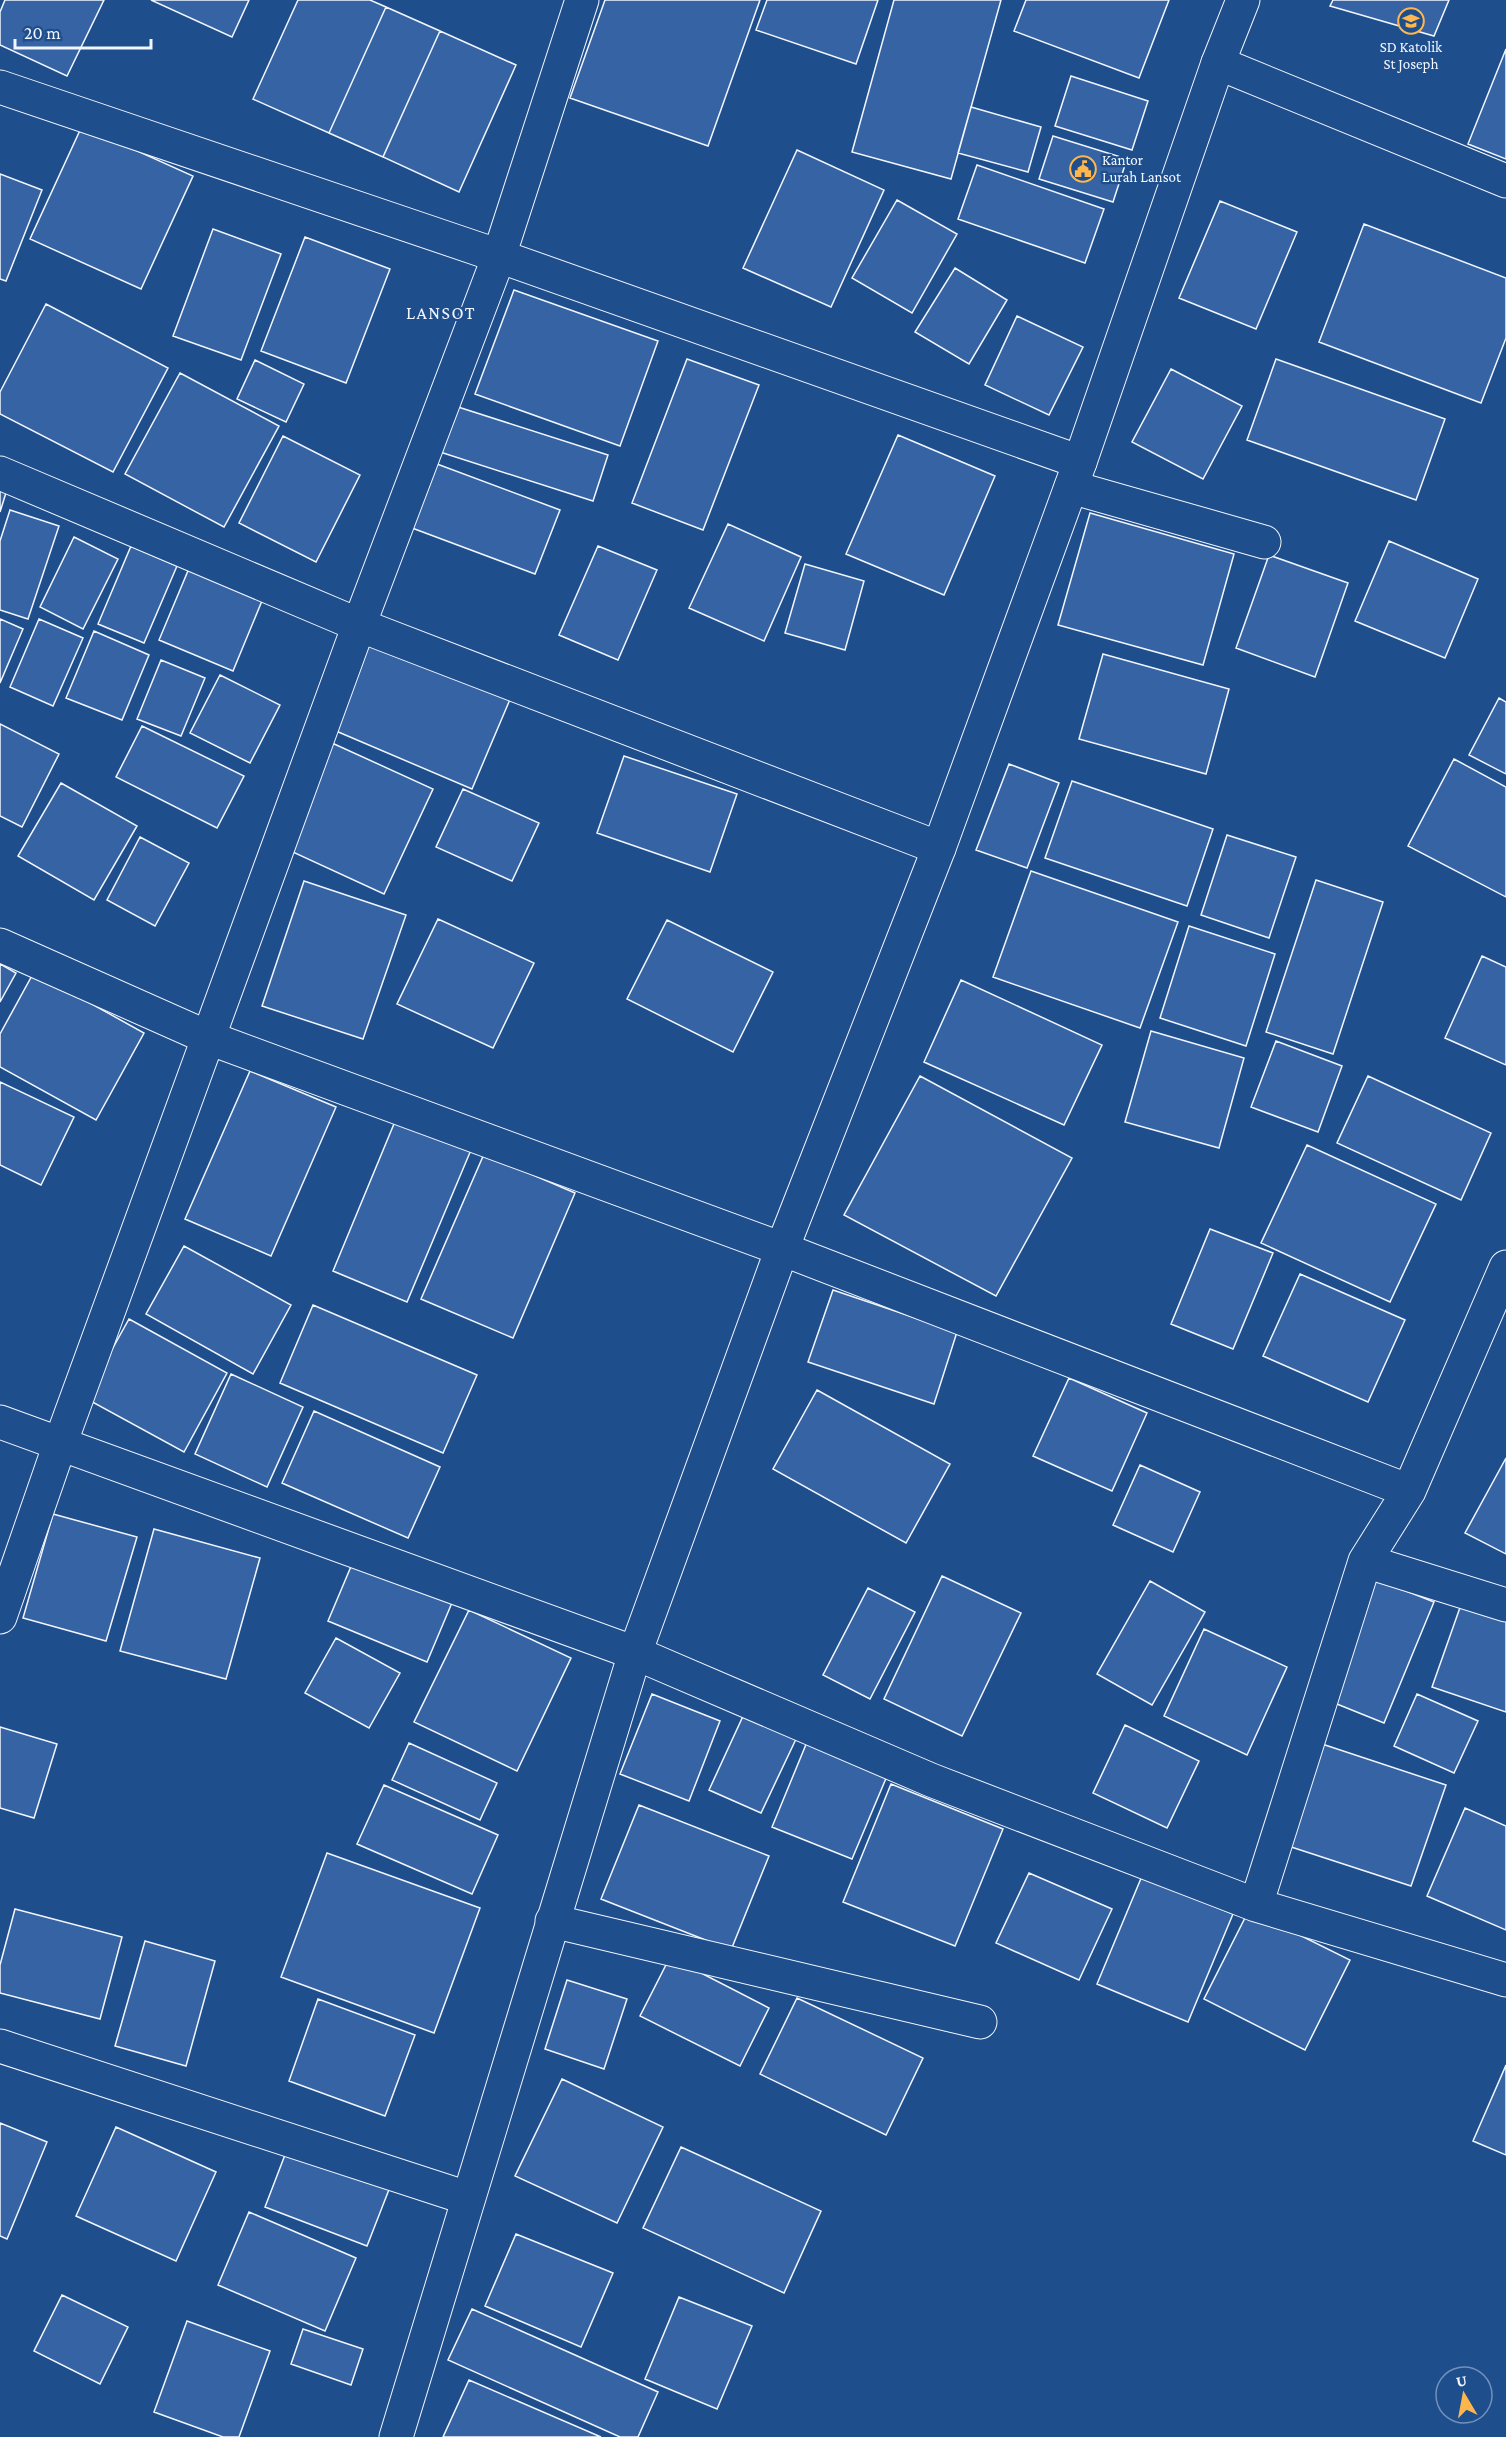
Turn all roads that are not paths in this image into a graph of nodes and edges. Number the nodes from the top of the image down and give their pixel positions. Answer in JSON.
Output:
{"nodes":[{"id":1,"x":582,"y":0,"type":"edge"},
{"id":2,"x":1244,"y":0,"type":"edge"},
{"id":3,"x":1218,"y":63,"type":"junction"},
{"id":4,"x":0,"y":87,"type":"edge"},
{"id":5,"x":1506,"y":181,"type":"edge"},
{"id":6,"x":499,"y":256,"type":"junction"},
{"id":7,"x":0,"y":473,"type":"edge"},
{"id":8,"x":1076,"y":474,"type":"junction"},
{"id":9,"x":1264,"y":542,"type":"dead end"},
{"id":10,"x":359,"y":625,"type":"junction"},
{"id":11,"x":939,"y":848,"type":"junction"},
{"id":12,"x":0,"y":945,"type":"edge"},
{"id":13,"x":209,"y":1038,"type":"junction"},
{"id":14,"x":782,"y":1250,"type":"junction"},
{"id":15,"x":1506,"y":1267,"type":"edge"},
{"id":16,"x":0,"y":1422,"type":"edge"},
{"id":17,"x":60,"y":1444,"type":"junction"},
{"id":18,"x":1409,"y":1491,"type":"junction"},
{"id":19,"x":1365,"y":1561,"type":"junction"},
{"id":20,"x":1506,"y":1605,"type":"edge"},
{"id":21,"x":0,"y":1617,"type":"edge"},
{"id":22,"x":635,"y":1653,"type":"junction"},
{"id":23,"x":1256,"y":1905,"type":"junction"},
{"id":24,"x":552,"y":1922,"type":"junction"},
{"id":25,"x":1506,"y":1980,"type":"edge"},
{"id":26,"x":980,"y":2022,"type":"dead end"},
{"id":27,"x":0,"y":2046,"type":"edge"},
{"id":28,"x":467,"y":2198,"type":"junction"},
{"id":29,"x":396,"y":2437,"type":"edge"}],
"edges":[{"from":1,"to":6,"type":"main road"},
{"from":2,"to":3,"type":"main road"},
{"from":3,"to":5,"type":"main road"},
{"from":3,"to":8,"type":"main road"},
{"from":4,"to":6,"type":"main road"},
{"from":6,"to":8,"type":"main road"},
{"from":6,"to":10,"type":"main road"},
{"from":7,"to":10,"type":"main road"},
{"from":8,"to":9,"type":"main road"},
{"from":8,"to":11,"type":"main road"},
{"from":10,"to":11,"type":"main road"},
{"from":10,"to":13,"type":"main road"},
{"from":11,"to":14,"type":"main road"},
{"from":12,"to":13,"type":"main road"},
{"from":13,"to":14,"type":"main road"},
{"from":13,"to":17,"type":"main road"},
{"from":14,"to":18,"type":"main road"},
{"from":14,"to":22,"type":"main road"},
{"from":15,"to":18,"type":"main road"},
{"from":16,"to":17,"type":"main road"},
{"from":17,"to":21,"type":"main road"},
{"from":17,"to":22,"type":"main road"},
{"from":18,"to":19,"type":"main road"},
{"from":19,"to":20,"type":"main road"},
{"from":19,"to":23,"type":"main road"},
{"from":22,"to":23,"type":"main road"},
{"from":22,"to":24,"type":"main road"},
{"from":23,"to":25,"type":"main road"},
{"from":24,"to":26,"type":"main road"},
{"from":24,"to":28,"type":"main road"},
{"from":27,"to":28,"type":"main road"},
{"from":28,"to":29,"type":"main road"}]}
